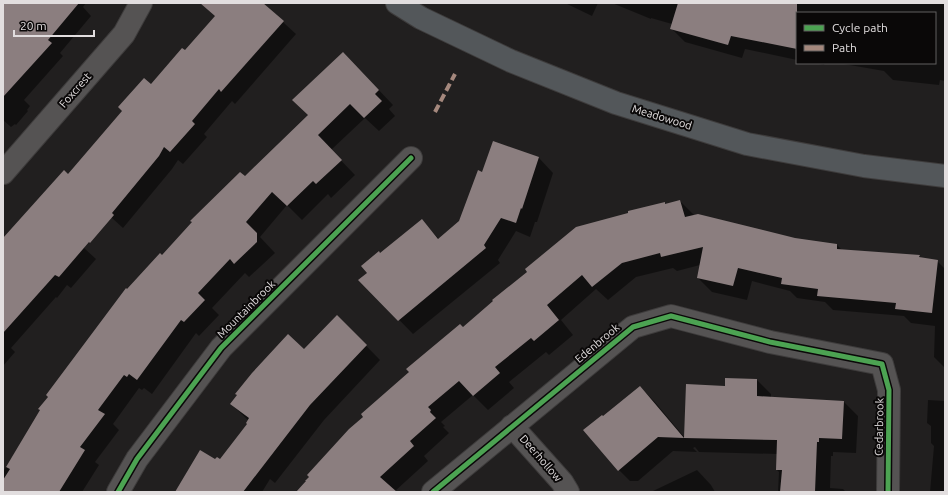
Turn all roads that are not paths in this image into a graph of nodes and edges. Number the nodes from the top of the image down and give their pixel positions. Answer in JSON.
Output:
{"nodes":[{"id":1,"x":141,"y":3,"type":"edge"},
{"id":2,"x":397,"y":3,"type":"edge"},
{"id":3,"x":411,"y":158,"type":"dead end"},
{"id":4,"x":3,"y":173,"type":"edge"},
{"id":5,"x":945,"y":176,"type":"edge"},
{"id":6,"x":882,"y":364,"type":"joint"},
{"id":7,"x":512,"y":426,"type":"junction"},
{"id":8,"x":118,"y":492,"type":"edge"},
{"id":9,"x":433,"y":492,"type":"edge"},
{"id":10,"x":568,"y":492,"type":"edge"},
{"id":11,"x":888,"y":492,"type":"edge"}],
"edges":[{"from":1,"to":4,"type":"street","name":"Foxcrest"},
{"from":2,"to":5,"type":"main road","name":"Meadowood"},
{"from":3,"to":8,"type":"street","name":"Mountainbrook"},
{"from":6,"to":7,"type":"street","name":"Edenbrook"},
{"from":6,"to":11,"type":"street","name":"Cedarbrook"},
{"from":7,"to":9,"type":"street","name":"Edenbrook"},
{"from":7,"to":10,"type":"street","name":"Deerhollow"}]}
